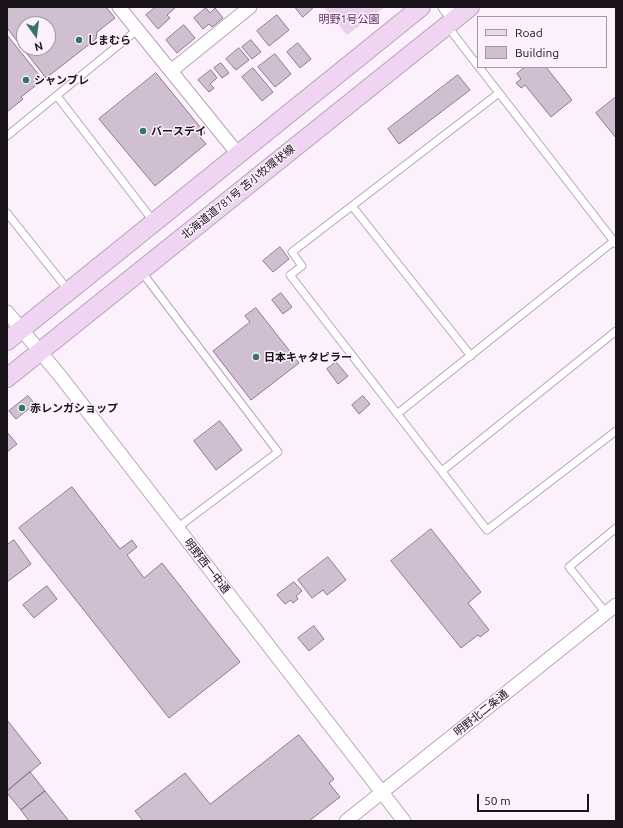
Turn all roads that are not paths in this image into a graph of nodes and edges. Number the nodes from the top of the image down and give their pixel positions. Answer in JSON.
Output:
{"nodes":[{"id":1,"x":118,"y":7,"type":"edge"},
{"id":2,"x":250,"y":7,"type":"edge"},
{"id":3,"x":421,"y":7,"type":"edge"},
{"id":4,"x":470,"y":7,"type":"edge"},
{"id":5,"x":449,"y":17,"type":"edge"},
{"id":6,"x":137,"y":30,"type":"junction"},
{"id":7,"x":477,"y":64,"type":"edge"},
{"id":8,"x":480,"y":68,"type":"edge"},
{"id":9,"x":171,"y":71,"type":"junction"},
{"id":10,"x":499,"y":93,"type":"junction"},
{"id":11,"x":57,"y":96,"type":"junction"},
{"id":12,"x":7,"y":136,"type":"edge"},
{"id":13,"x":238,"y":154,"type":"junction"},
{"id":14,"x":352,"y":206,"type":"junction"},
{"id":15,"x":7,"y":213,"type":"edge"},
{"id":16,"x":154,"y":222,"type":"junction"},
{"id":17,"x":615,"y":243,"type":"edge"},
{"id":18,"x":140,"y":271,"type":"junction"},
{"id":19,"x":69,"y":291,"type":"junction"},
{"id":20,"x":7,"y":312,"type":"edge"},
{"id":21,"x":21,"y":330,"type":"junction"},
{"id":22,"x":616,"y":331,"type":"edge"},
{"id":23,"x":7,"y":341,"type":"edge"},
{"id":24,"x":40,"y":352,"type":"junction"},
{"id":25,"x":471,"y":356,"type":"junction"},
{"id":26,"x":7,"y":378,"type":"edge"},
{"id":27,"x":398,"y":414,"type":"junction"},
{"id":28,"x":616,"y":431,"type":"edge"},
{"id":29,"x":442,"y":471,"type":"junction"},
{"id":30,"x":177,"y":528,"type":"junction"},
{"id":31,"x":616,"y":528,"type":"edge"},
{"id":32,"x":611,"y":609,"type":"edge"},
{"id":33,"x":382,"y":793,"type":"junction"},
{"id":34,"x":346,"y":821,"type":"edge"},
{"id":35,"x":404,"y":821,"type":"edge"}],
"edges":[{"from":1,"to":6,"type":"street"},
{"from":2,"to":9,"type":"street"},
{"from":3,"to":13,"type":"main road"},
{"from":4,"to":5,"type":"main road","name":"北海道道781号 苫小牧環状線"},
{"from":5,"to":7,"type":"lane"},
{"from":5,"to":18,"type":"main road","name":"北海道道781号 苫小牧環状線"},
{"from":6,"to":9,"type":"street"},
{"from":6,"to":11,"type":"lane"},
{"from":8,"to":10,"type":"lane"},
{"from":9,"to":13,"type":"street"},
{"from":10,"to":14,"type":"lane"},
{"from":10,"to":17,"type":"lane"},
{"from":11,"to":12,"type":"lane"},
{"from":11,"to":16,"type":"lane"},
{"from":13,"to":16,"type":"main road"},
{"from":14,"to":25,"type":"lane"},
{"from":14,"to":27,"type":"lane"},
{"from":15,"to":19,"type":"lane"},
{"from":16,"to":19,"type":"main road"},
{"from":17,"to":25,"type":"lane"},
{"from":18,"to":24,"type":"main road","name":"北海道道781号 苫小牧環状線"},
{"from":18,"to":30,"type":"lane"},
{"from":19,"to":21,"type":"main road"},
{"from":20,"to":21,"type":"street","name":"明野西一中通"},
{"from":21,"to":23,"type":"main road"},
{"from":21,"to":24,"type":"street","name":"明野西一中通"},
{"from":22,"to":29,"type":"lane"},
{"from":24,"to":26,"type":"main road","name":"北海道道781号 苫小牧環状線"},
{"from":24,"to":30,"type":"street","name":"明野西一中通"},
{"from":25,"to":27,"type":"lane"},
{"from":27,"to":29,"type":"lane"},
{"from":28,"to":29,"type":"lane"},
{"from":30,"to":33,"type":"street","name":"明野西一中通"},
{"from":31,"to":32,"type":"lane"},
{"from":32,"to":33,"type":"street","name":"明野北二条通"},
{"from":33,"to":34,"type":"street","name":"明野北二条通"},
{"from":33,"to":35,"type":"street","name":"明野西一中通"}]}
